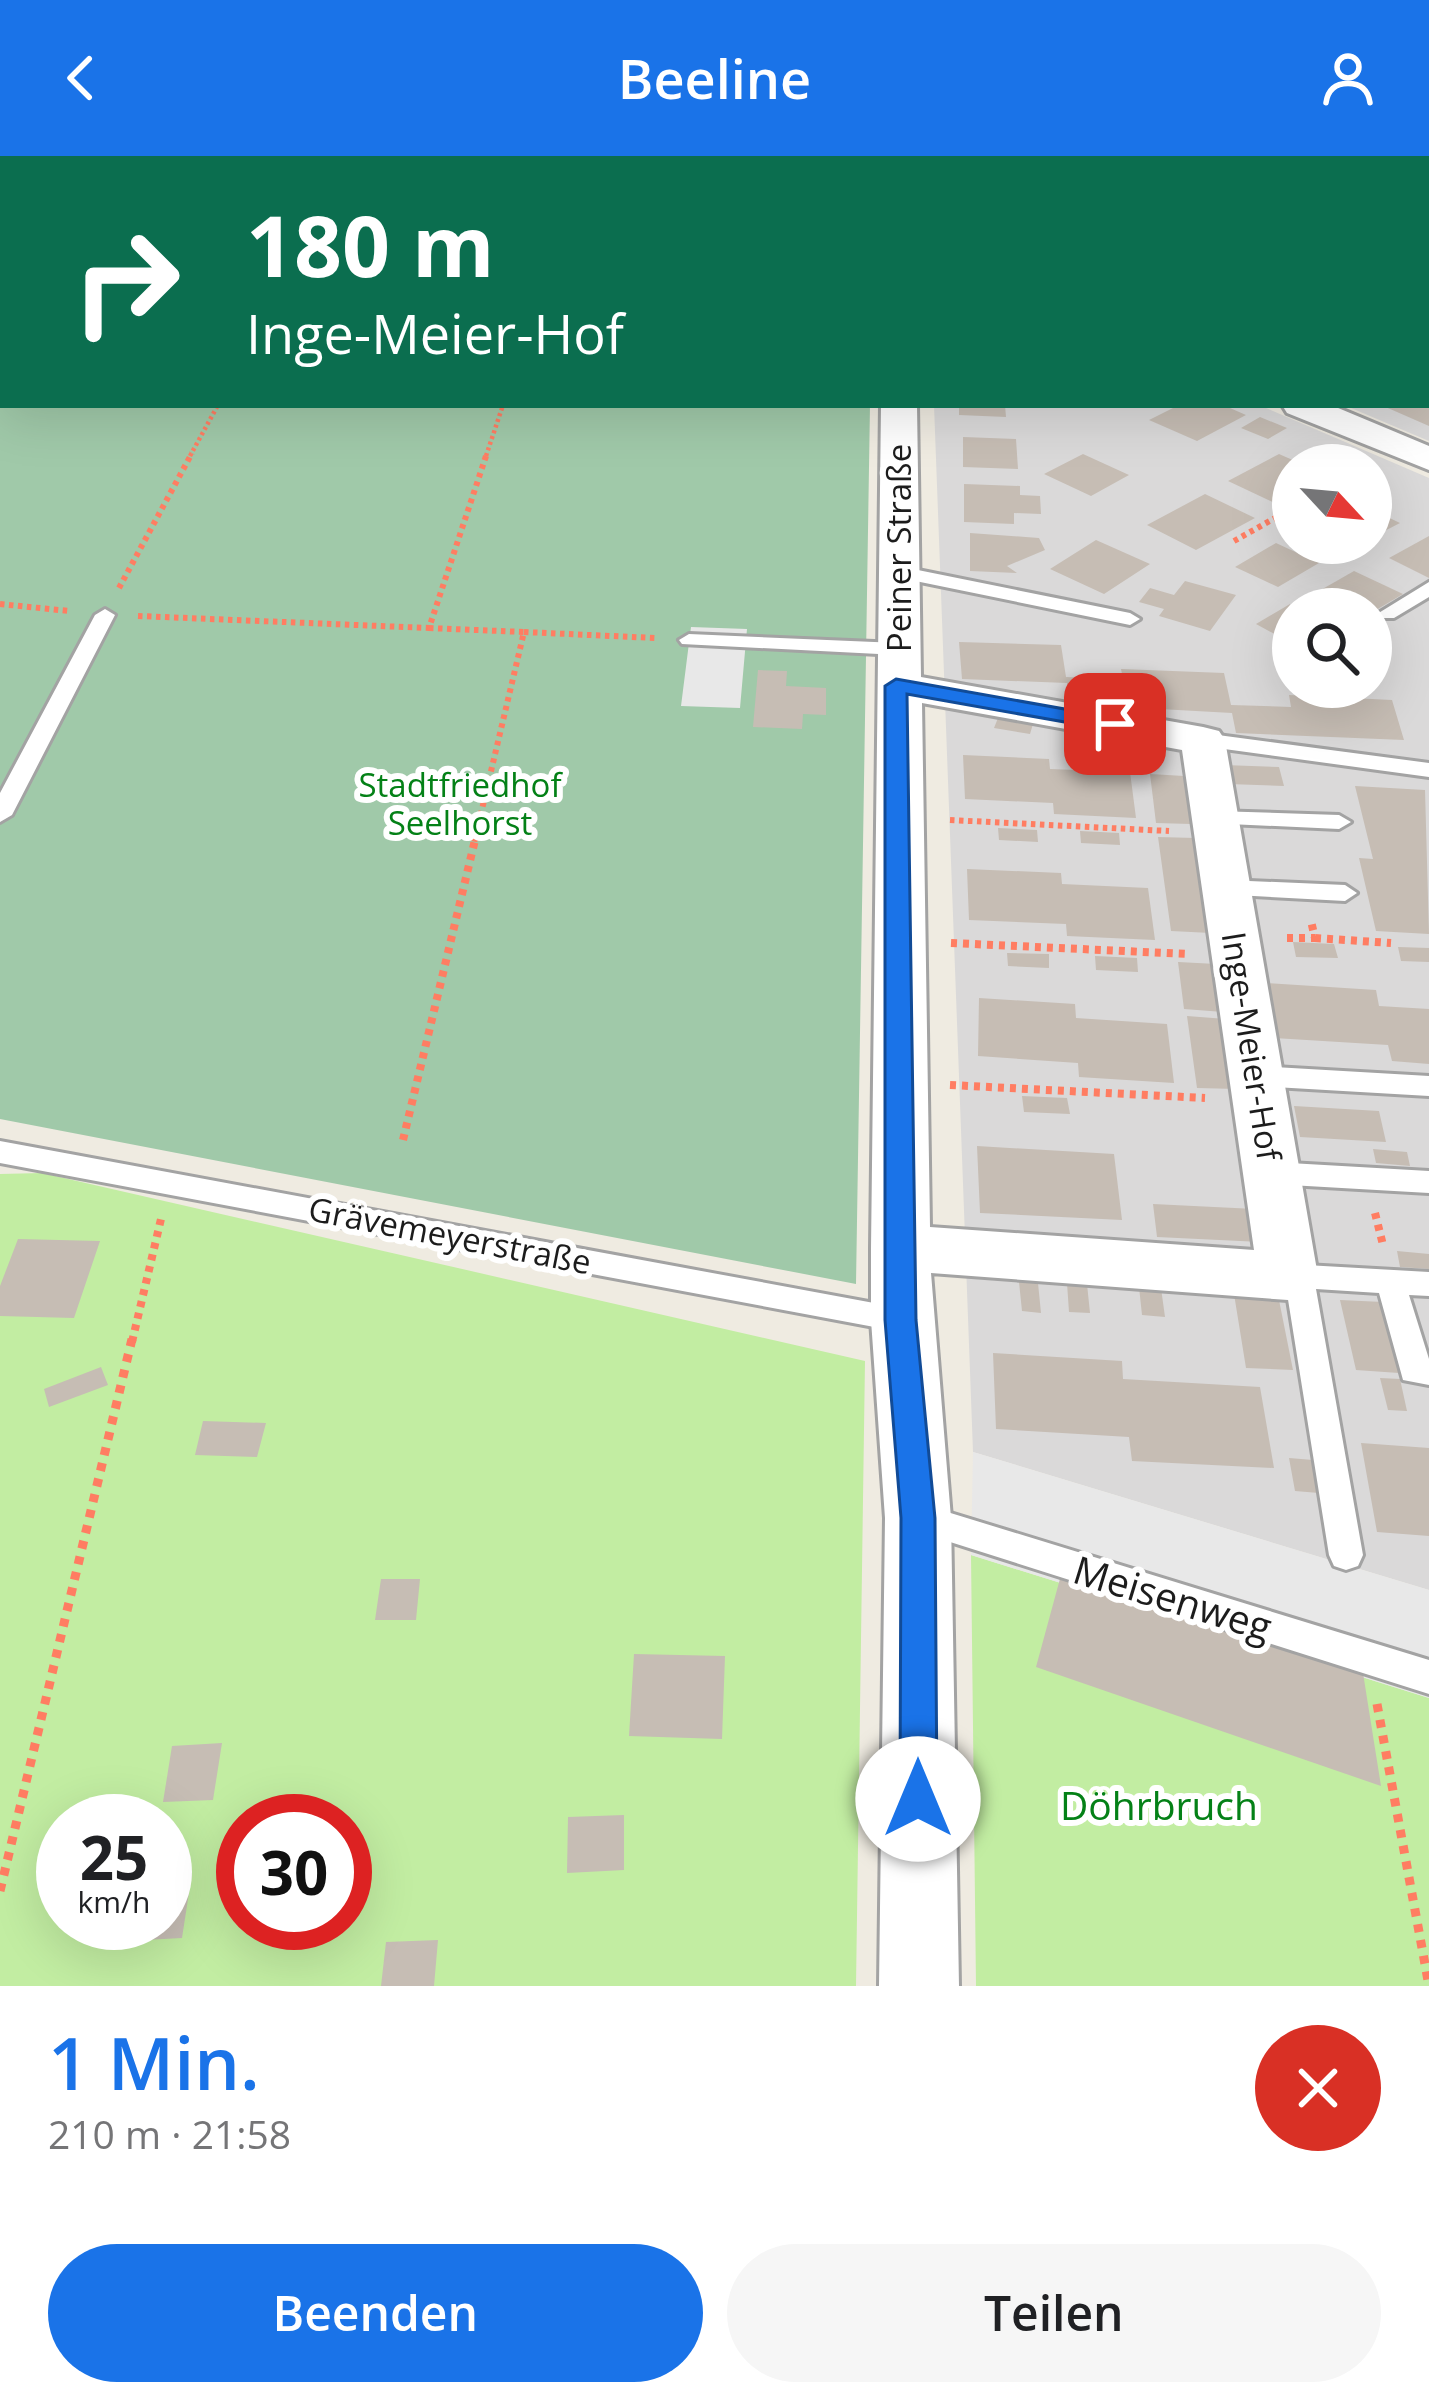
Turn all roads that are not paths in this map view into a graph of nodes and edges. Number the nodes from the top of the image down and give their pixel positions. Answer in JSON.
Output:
{"nodes":[{"id":1,"x":899,"y":408,"type":"edge"},
{"id":2,"x":1307,"y":408,"type":"edge"},
{"id":3,"x":1429,"y":459,"type":"edge"},
{"id":4,"x":898,"y":572,"type":"junction"},
{"id":5,"x":1429,"y":588,"type":"edge"},
{"id":6,"x":1392,"y":611,"type":"edge"},
{"id":7,"x":105,"y":615,"type":"road end"},
{"id":8,"x":1130,"y":619,"type":"dead end"},
{"id":9,"x":689,"y":640,"type":"road end"},
{"id":10,"x":897,"y":668,"type":"junction"},
{"id":11,"x":1203,"y":740,"type":"junction"},
{"id":12,"x":1429,"y":770,"type":"edge"},
{"id":13,"x":0,"y":815,"type":"edge"},
{"id":14,"x":1339,"y":822,"type":"dead end"},
{"id":15,"x":1217,"y":826,"type":"junction"},
{"id":16,"x":1226,"y":887,"type":"junction"},
{"id":17,"x":1345,"y":893,"type":"dead end"},
{"id":18,"x":1429,"y":1086,"type":"edge"},
{"id":19,"x":1258,"y":1088,"type":"junction"},
{"id":20,"x":0,"y":1152,"type":"edge"},
{"id":21,"x":1272,"y":1173,"type":"junction"},
{"id":22,"x":1429,"y":1182,"type":"edge"},
{"id":23,"x":900,"y":1248,"type":"junction"},
{"id":24,"x":1293,"y":1276,"type":"junction"},
{"id":25,"x":1391,"y":1282,"type":"junction"},
{"id":26,"x":1429,"y":1284,"type":"edge"},
{"id":27,"x":901,"y":1320,"type":"junction"},
{"id":28,"x":1429,"y":1372,"type":"edge"},
{"id":29,"x":918,"y":1518,"type":"junction"},
{"id":30,"x":1346,"y":1555,"type":"dead end"},
{"id":31,"x":1429,"y":1677,"type":"edge"},
{"id":32,"x":919,"y":1986,"type":"edge"}],
"edges":[{"from":1,"to":4,"type":"street","name":"Peiner Straße"},
{"from":2,"to":3,"type":"street"},
{"from":4,"to":8,"type":"lane"},
{"from":4,"to":10,"type":"street","name":"Peiner Straße"},
{"from":5,"to":6,"type":"lane"},
{"from":7,"to":13,"type":"lane"},
{"from":9,"to":10,"type":"lane"},
{"from":10,"to":11,"type":"street"},
{"from":10,"to":23,"type":"street","name":"Peiner Straße"},
{"from":11,"to":12,"type":"lane"},
{"from":11,"to":15,"type":"street","name":"Inge-Meier-Hof"},
{"from":14,"to":15,"type":"lane"},
{"from":15,"to":16,"type":"street","name":"Inge-Meier-Hof"},
{"from":16,"to":17,"type":"lane"},
{"from":16,"to":19,"type":"street","name":"Inge-Meier-Hof"},
{"from":18,"to":19,"type":"lane"},
{"from":19,"to":21,"type":"street","name":"Inge-Meier-Hof"},
{"from":20,"to":27,"type":"lane","name":"Grävemeyerstraße"},
{"from":21,"to":22,"type":"lane"},
{"from":21,"to":24,"type":"street","name":"Inge-Meier-Hof"},
{"from":23,"to":24,"type":"street"},
{"from":23,"to":27,"type":"street","name":"Peiner Straße"},
{"from":24,"to":25,"type":"lane"},
{"from":24,"to":30,"type":"lane"},
{"from":25,"to":26,"type":"lane"},
{"from":25,"to":28,"type":"lane"},
{"from":27,"to":29,"type":"street","name":"Peiner Straße"},
{"from":29,"to":31,"type":"lane","name":"Meisenweg"},
{"from":29,"to":32,"type":"street","name":"Peiner Straße"}]}
